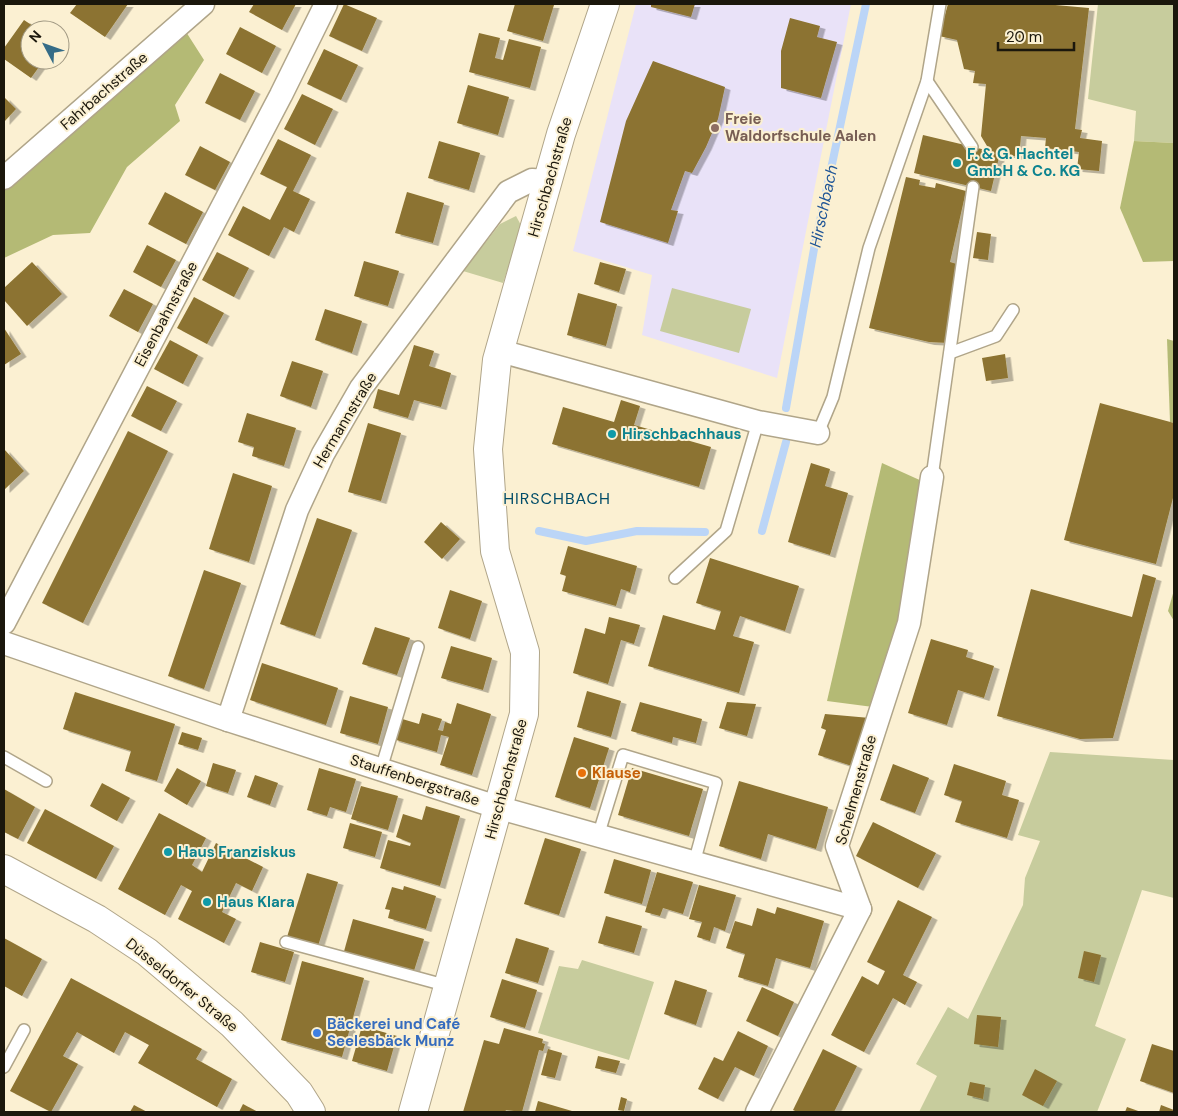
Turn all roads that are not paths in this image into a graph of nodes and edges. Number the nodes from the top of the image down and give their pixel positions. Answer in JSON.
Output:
{"nodes":[{"id":1,"x":203,"y":4,"type":"edge"},
{"id":2,"x":326,"y":4,"type":"edge"},
{"id":3,"x":605,"y":4,"type":"edge"},
{"id":4,"x":940,"y":4,"type":"edge"},
{"id":5,"x":927,"y":81,"type":"junction"},
{"id":6,"x":972,"y":147,"type":"dead end"},
{"id":7,"x":4,"y":178,"type":"edge"},
{"id":8,"x":548,"y":180,"type":"junction"},
{"id":9,"x":973,"y":187,"type":"dead end"},
{"id":10,"x":1013,"y":310,"type":"dead end"},
{"id":11,"x":500,"y":351,"type":"junction"},
{"id":12,"x":950,"y":353,"type":"junction"},
{"id":13,"x":758,"y":422,"type":"junction"},
{"id":14,"x":818,"y":433,"type":"joint"},
{"id":15,"x":932,"y":477,"type":"joint"},
{"id":16,"x":675,"y":578,"type":"dead end"},
{"id":17,"x":4,"y":623,"type":"edge"},
{"id":18,"x":4,"y":643,"type":"edge"},
{"id":19,"x":418,"y":647,"type":"dead end"},
{"id":20,"x":228,"y":720,"type":"junction"},
{"id":21,"x":4,"y":757,"type":"edge"},
{"id":22,"x":381,"y":769,"type":"junction"},
{"id":23,"x":46,"y":781,"type":"dead end"},
{"id":24,"x":500,"y":808,"type":"junction"},
{"id":25,"x":598,"y":836,"type":"junction"},
{"id":26,"x":694,"y":863,"type":"junction"},
{"id":27,"x":4,"y":869,"type":"edge"},
{"id":28,"x":860,"y":909,"type":"junction"},
{"id":29,"x":286,"y":942,"type":"dead end"},
{"id":30,"x":448,"y":986,"type":"junction"},
{"id":31,"x":24,"y":1030,"type":"dead end"},
{"id":32,"x":4,"y":1066,"type":"edge"},
{"id":33,"x":311,"y":1112,"type":"edge"},
{"id":34,"x":413,"y":1112,"type":"edge"},
{"id":35,"x":757,"y":1112,"type":"edge"}],
"edges":[{"from":1,"to":7,"type":"street","name":"Fahrbachstraße"},
{"from":2,"to":17,"type":"street","name":"Eisenbahnstraße"},
{"from":3,"to":8,"type":"street","name":"Hirschbachstraße"},
{"from":4,"to":5,"type":"lane"},
{"from":5,"to":6,"type":"lane"},
{"from":5,"to":14,"type":"lane"},
{"from":8,"to":11,"type":"street","name":"Hirschbachstraße"},
{"from":8,"to":20,"type":"street","name":"Hermannstraße"},
{"from":9,"to":12,"type":"lane"},
{"from":10,"to":12,"type":"lane"},
{"from":11,"to":13,"type":"street"},
{"from":11,"to":24,"type":"street","name":"Hirschbachstraße"},
{"from":12,"to":15,"type":"lane"},
{"from":13,"to":14,"type":"street"},
{"from":13,"to":16,"type":"lane"},
{"from":15,"to":28,"type":"street","name":"Schelmenstraße"},
{"from":18,"to":20,"type":"street","name":"Stauffenbergstraße"},
{"from":19,"to":22,"type":"lane"},
{"from":20,"to":22,"type":"street","name":"Stauffenbergstraße"},
{"from":21,"to":23,"type":"lane"},
{"from":22,"to":24,"type":"street","name":"Stauffenbergstraße"},
{"from":24,"to":25,"type":"street","name":"Stauffenbergstraße"},
{"from":24,"to":30,"type":"street","name":"Hirschbachstraße"},
{"from":25,"to":26,"type":"street","name":"Stauffenbergstraße"},
{"from":25,"to":26,"type":"lane"},
{"from":26,"to":28,"type":"street","name":"Stauffenbergstraße"},
{"from":27,"to":33,"type":"street","name":"Düsseldorfer Straße"},
{"from":28,"to":35,"type":"street"},
{"from":29,"to":30,"type":"lane"},
{"from":30,"to":34,"type":"street","name":"Hirschbachstraße"},
{"from":31,"to":32,"type":"lane"}]}
